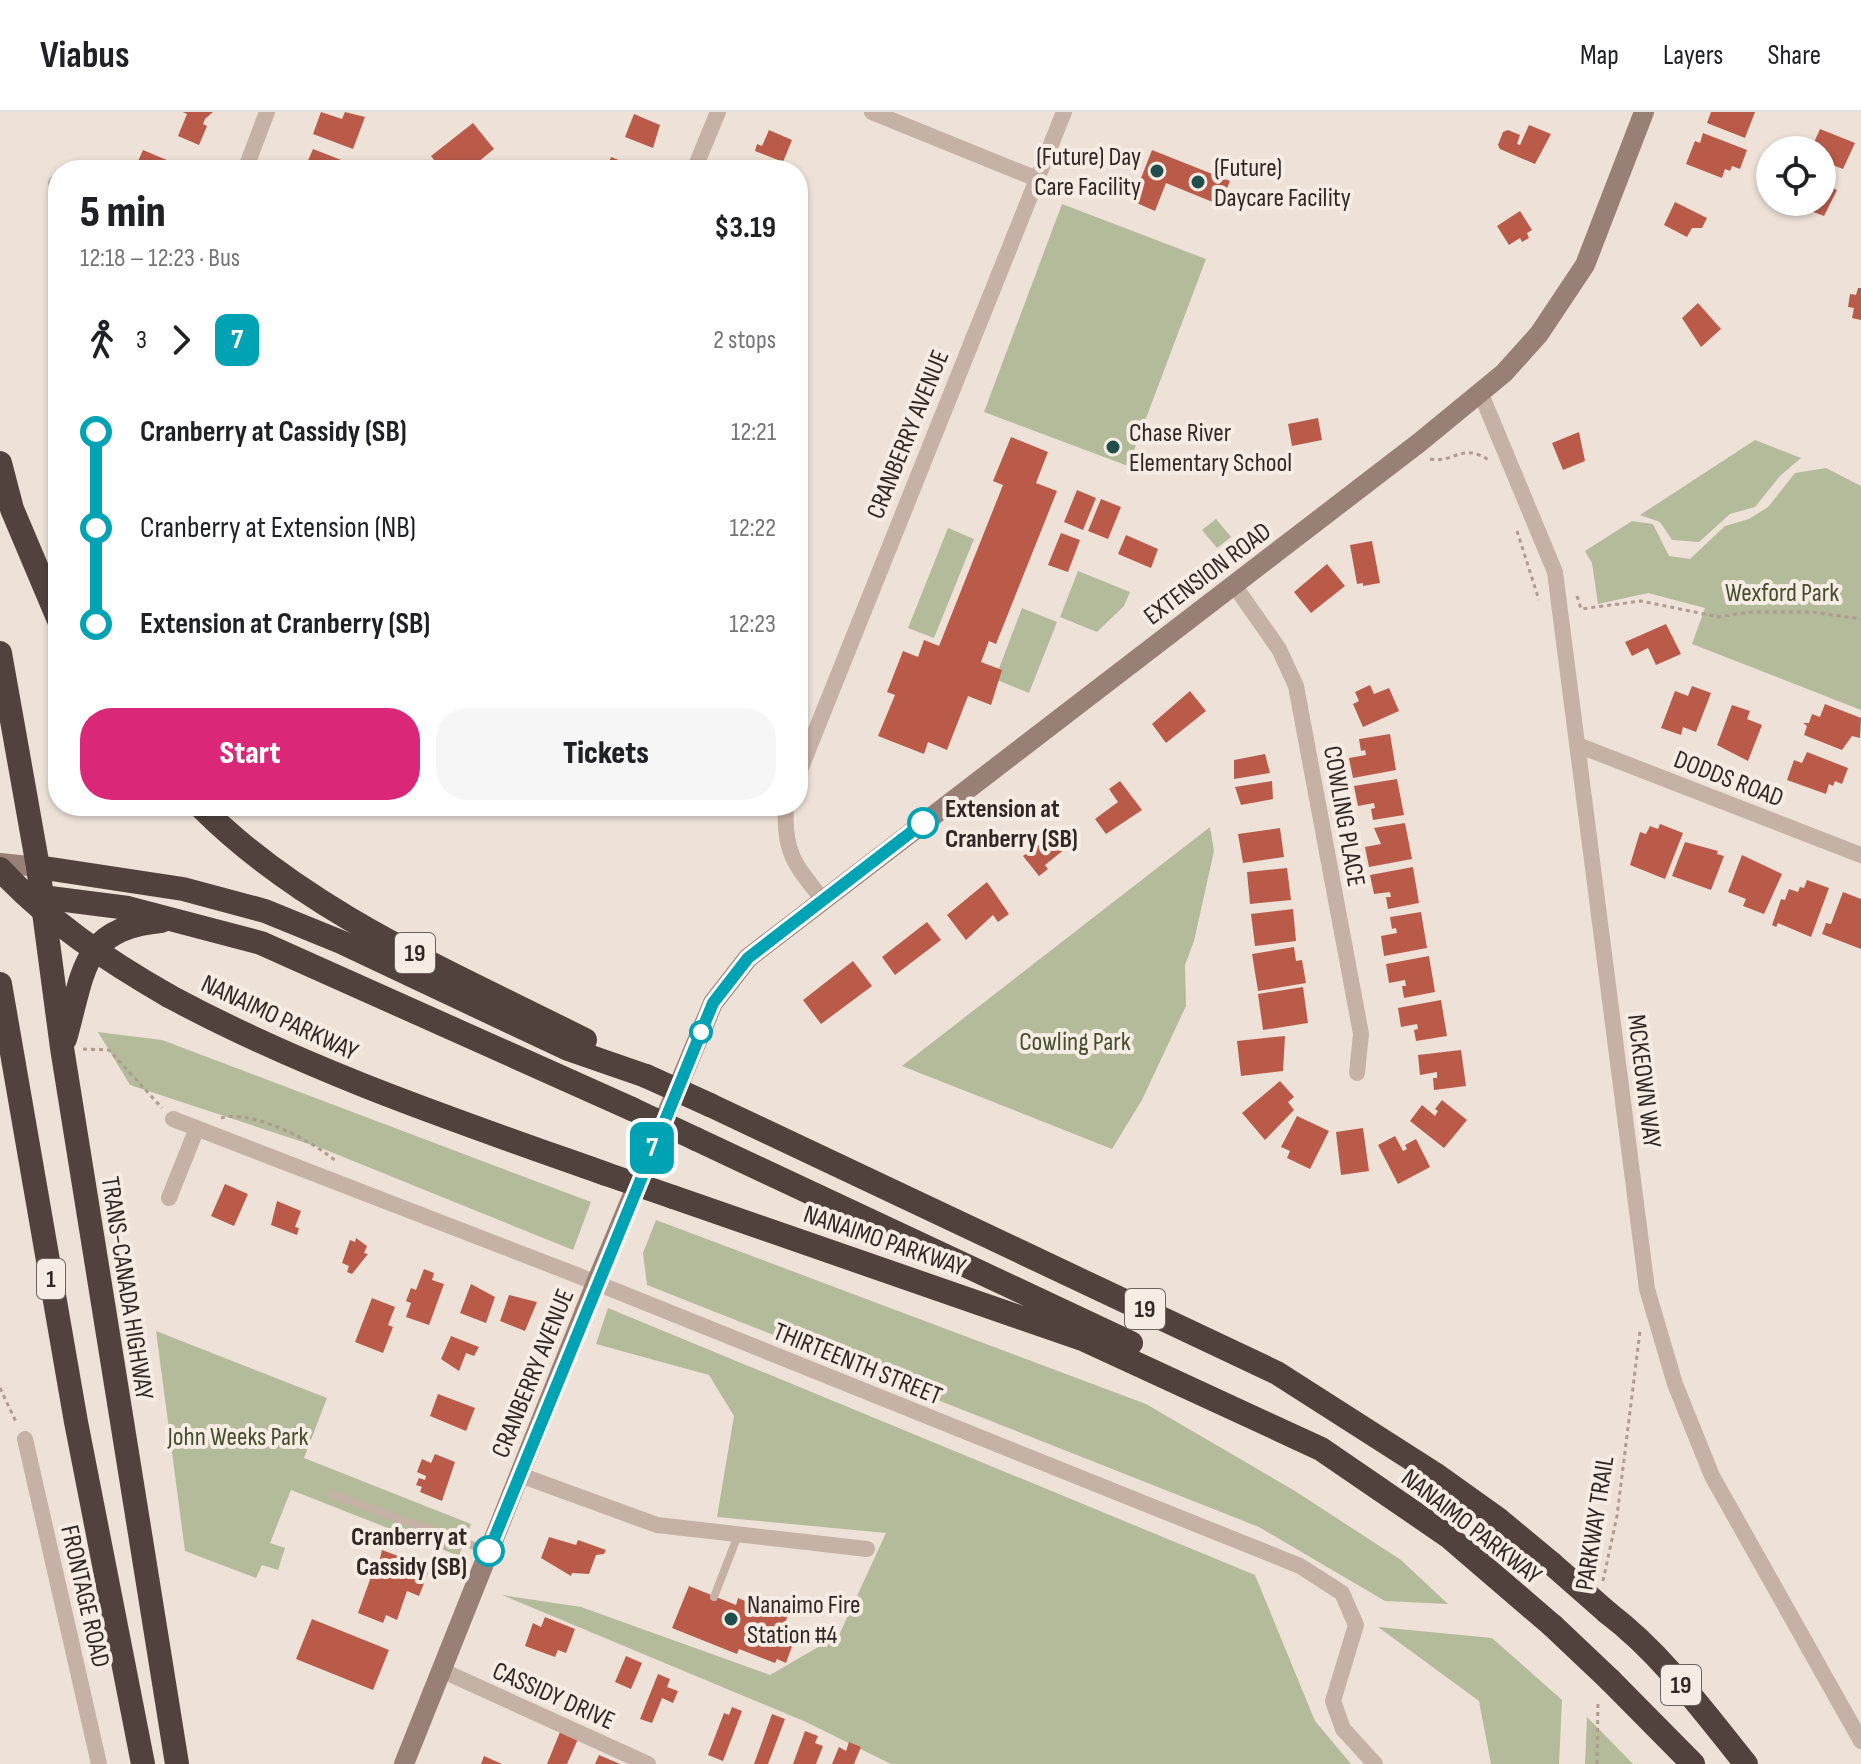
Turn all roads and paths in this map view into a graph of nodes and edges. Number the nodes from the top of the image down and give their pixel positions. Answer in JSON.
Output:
{"nodes":[{"id":1,"x":267,"y":112,"type":"edge"},
{"id":2,"x":718,"y":112,"type":"edge"},
{"id":3,"x":872,"y":112,"type":"edge"},
{"id":4,"x":1064,"y":112,"type":"edge"},
{"id":5,"x":1644,"y":112,"type":"edge"},
{"id":6,"x":249,"y":160,"type":"edge"},
{"id":7,"x":698,"y":160,"type":"edge"},
{"id":8,"x":1037,"y":179,"type":"junction"},
{"id":9,"x":1481,"y":394,"type":"junction"},
{"id":10,"x":1424,"y":458,"type":"dead end"},
{"id":11,"x":0,"y":463,"type":"edge"},
{"id":12,"x":1492,"y":463,"type":"dead end"},
{"id":13,"x":1517,"y":530,"type":"dead end"},
{"id":14,"x":1234,"y":585,"type":"junction"},
{"id":15,"x":1558,"y":593,"type":"junction"},
{"id":16,"x":48,"y":594,"type":"edge"},
{"id":17,"x":1540,"y":602,"type":"dead end"},
{"id":18,"x":1861,"y":619,"type":"edge"},
{"id":19,"x":0,"y":653,"type":"edge"},
{"id":20,"x":1580,"y":746,"type":"junction"},
{"id":21,"x":808,"y":750,"type":"edge"},
{"id":22,"x":210,"y":816,"type":"edge"},
{"id":23,"x":785,"y":816,"type":"edge"},
{"id":24,"x":1860,"y":850,"type":"edge"},
{"id":25,"x":0,"y":866,"type":"edge"},
{"id":26,"x":38,"y":867,"type":"junction"},
{"id":27,"x":0,"y":891,"type":"edge"},
{"id":28,"x":42,"y":897,"type":"junction"},
{"id":29,"x":823,"y":900,"type":"junction"},
{"id":30,"x":180,"y":919,"type":"junction"},
{"id":31,"x":0,"y":984,"type":"edge"},
{"id":32,"x":713,"y":1003,"type":"joint"},
{"id":33,"x":2,"y":1007,"type":"edge"},
{"id":34,"x":62,"y":1048,"type":"junction"},
{"id":35,"x":1357,"y":1073,"type":"dead end"},
{"id":36,"x":646,"y":1076,"type":"junction"},
{"id":37,"x":173,"y":1119,"type":"joint"},
{"id":38,"x":197,"y":1128,"type":"junction"},
{"id":39,"x":169,"y":1198,"type":"dead end"},
{"id":40,"x":596,"y":1283,"type":"junction"},
{"id":41,"x":1647,"y":1289,"type":"junction"},
{"id":42,"x":0,"y":1388,"type":"edge"},
{"id":43,"x":25,"y":1439,"type":"joint"},
{"id":44,"x":1321,"y":1449,"type":"junction"},
{"id":45,"x":520,"y":1475,"type":"junction"},
{"id":46,"x":331,"y":1494,"type":"dead end"},
{"id":47,"x":738,"y":1535,"type":"junction"},
{"id":48,"x":867,"y":1549,"type":"dead end"},
{"id":49,"x":489,"y":1551,"type":"junction"},
{"id":50,"x":714,"y":1597,"type":"dead end"},
{"id":51,"x":1605,"y":1602,"type":"junction"},
{"id":52,"x":441,"y":1670,"type":"junction"},
{"id":53,"x":1604,"y":1687,"type":"junction"},
{"id":54,"x":1861,"y":1741,"type":"edge"},
{"id":55,"x":99,"y":1764,"type":"edge"},
{"id":56,"x":143,"y":1764,"type":"edge"},
{"id":57,"x":177,"y":1764,"type":"edge"},
{"id":58,"x":404,"y":1764,"type":"edge"},
{"id":59,"x":648,"y":1764,"type":"edge"},
{"id":60,"x":1375,"y":1764,"type":"edge"},
{"id":61,"x":1597,"y":1764,"type":"edge"},
{"id":62,"x":1693,"y":1764,"type":"edge"},
{"id":63,"x":1746,"y":1764,"type":"edge"}],
"edges":[{"from":1,"to":6,"type":"street"},
{"from":2,"to":7,"type":"street"},
{"from":3,"to":8,"type":"street"},
{"from":4,"to":8,"type":"street","name":"CRANBERRY AVENUE"},
{"from":5,"to":9,"type":"street","name":"EXTENSION ROAD"},
{"from":8,"to":21,"type":"street","name":"CRANBERRY AVENUE"},
{"from":9,"to":14,"type":"street","name":"EXTENSION ROAD"},
{"from":9,"to":15,"type":"street","name":"MCKEOWN WAY"},
{"from":10,"to":12,"type":"path"},
{"from":11,"to":16,"type":"highway"},
{"from":13,"to":17,"type":"path"},
{"from":14,"to":29,"type":"street","name":"EXTENSION ROAD"},
{"from":14,"to":35,"type":"street","name":"COWLING PLACE"},
{"from":15,"to":18,"type":"path"},
{"from":15,"to":20,"type":"street","name":"MCKEOWN WAY"},
{"from":19,"to":26,"type":"highway","number":"1"},
{"from":20,"to":24,"type":"street","name":"DODDS ROAD"},
{"from":20,"to":41,"type":"street","name":"MCKEOWN WAY"},
{"from":22,"to":36,"type":"highway","name":"NANAIMO PARKWAY","number":"19"},
{"from":23,"to":29,"type":"street"},
{"from":25,"to":26,"type":"street"},
{"from":25,"to":44,"type":"highway","name":"NANAIMO PARKWAY","number":"19","bridge":true},
{"from":26,"to":28,"type":"highway","name":"TRANS-CANADA HIGHWAY","number":"1"},
{"from":26,"to":36,"type":"highway"},
{"from":27,"to":28,"type":"street"},
{"from":28,"to":30,"type":"highway"},
{"from":28,"to":34,"type":"highway","name":"TRANS-CANADA HIGHWAY","number":"1"},
{"from":29,"to":32,"type":"street","name":"EXTENSION ROAD"},
{"from":30,"to":34,"type":"highway"},
{"from":30,"to":44,"type":"highway","bridge":true},
{"from":31,"to":33,"type":"highway","number":"1"},
{"from":32,"to":40,"type":"street","name":"CRANBERRY AVENUE"},
{"from":33,"to":56,"type":"highway","number":"1"},
{"from":34,"to":37,"type":"path"},
{"from":34,"to":57,"type":"highway","name":"TRANS-CANADA HIGHWAY","number":"1"},
{"from":36,"to":51,"type":"highway","name":"NANAIMO PARKWAY","number":"19","bridge":true},
{"from":37,"to":38,"type":"street","name":"THIRTEENTH STREET"},
{"from":38,"to":39,"type":"street"},
{"from":38,"to":40,"type":"street","name":"THIRTEENTH STREET"},
{"from":40,"to":45,"type":"street","name":"CRANBERRY AVENUE"},
{"from":40,"to":60,"type":"street","name":"THIRTEENTH STREET"},
{"from":41,"to":51,"type":"path","name":"PARKWAY TRAIL"},
{"from":41,"to":54,"type":"street","name":"MCKEOWN WAY"},
{"from":42,"to":43,"type":"path"},
{"from":43,"to":55,"type":"street","name":"FRONTAGE ROAD"},
{"from":44,"to":53,"type":"highway","name":"NANAIMO PARKWAY","number":"19","bridge":true},
{"from":45,"to":47,"type":"street"},
{"from":45,"to":49,"type":"street","name":"CRANBERRY AVENUE"},
{"from":46,"to":49,"type":"lane"},
{"from":47,"to":48,"type":"street"},
{"from":47,"to":50,"type":"lane"},
{"from":49,"to":52,"type":"street","name":"CRANBERRY AVENUE"},
{"from":51,"to":63,"type":"highway","name":"NANAIMO PARKWAY","number":"19"},
{"from":52,"to":58,"type":"street","name":"CRANBERRY AVENUE"},
{"from":52,"to":59,"type":"street","name":"CASSIDY DRIVE"},
{"from":53,"to":61,"type":"path"},
{"from":53,"to":62,"type":"highway","name":"NANAIMO PARKWAY","number":"19"}]}
